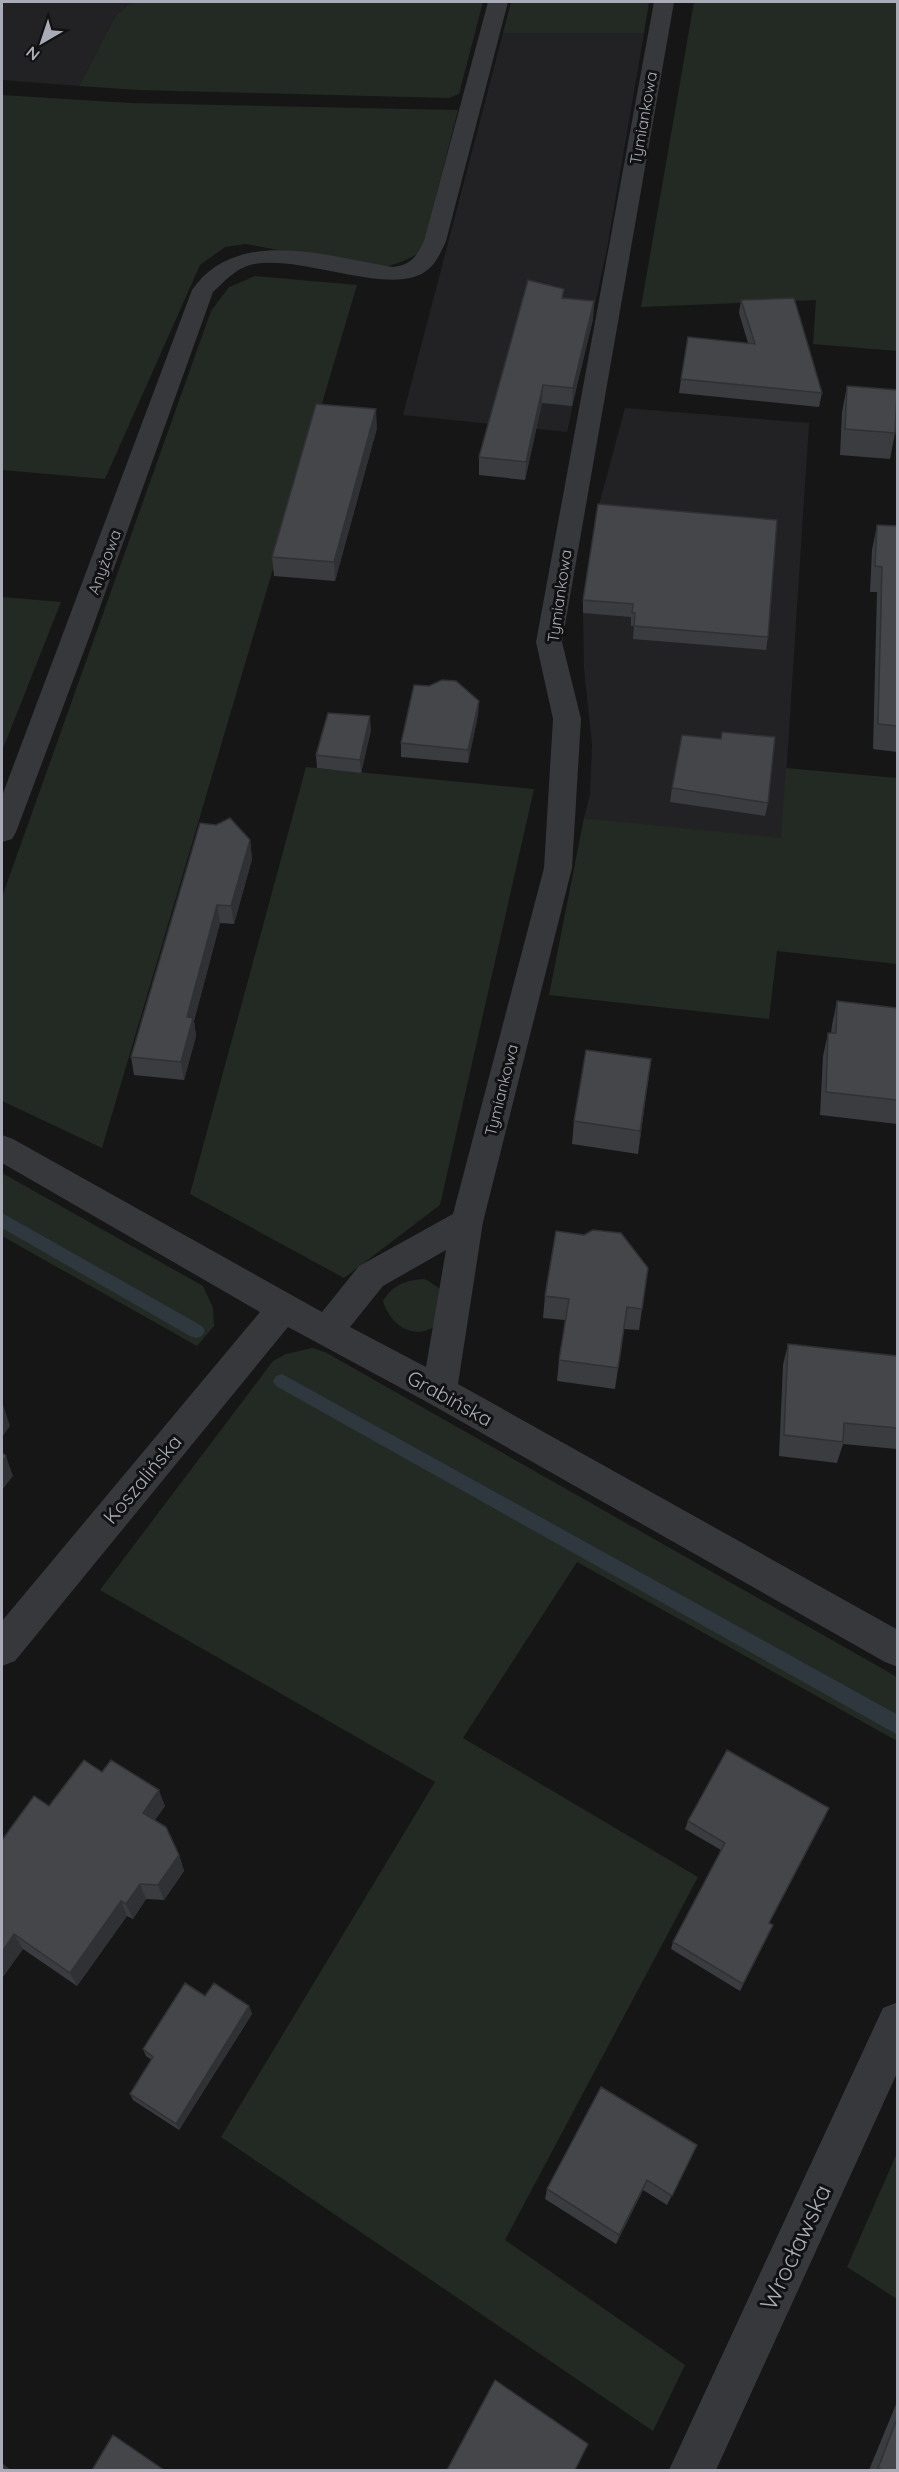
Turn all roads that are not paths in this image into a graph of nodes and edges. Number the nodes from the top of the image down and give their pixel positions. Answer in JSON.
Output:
{"nodes":[{"id":1,"x":498,"y":2,"type":"edge"},
{"id":2,"x":664,"y":2,"type":"edge"},
{"id":3,"x":2,"y":832,"type":"edge"},
{"id":4,"x":2,"y":1148,"type":"edge"},
{"id":5,"x":467,"y":1222,"type":"junction"},
{"id":6,"x":283,"y":1308,"type":"junction"},
{"id":7,"x":327,"y":1331,"type":"junction"},
{"id":8,"x":439,"y":1391,"type":"junction"},
{"id":9,"x":2,"y":1649,"type":"edge"},
{"id":10,"x":897,"y":1650,"type":"edge"},
{"id":11,"x":897,"y":2024,"type":"edge"},
{"id":12,"x":692,"y":2470,"type":"edge"}],
"edges":[{"from":1,"to":3,"type":"street","name":"Anyżowa"},
{"from":2,"to":5,"type":"street","name":"Tymiankowa"},
{"from":4,"to":6,"type":"street","name":"Grabińska"},
{"from":5,"to":7,"type":"street"},
{"from":5,"to":8,"type":"street","name":"Tymiankowa"},
{"from":6,"to":7,"type":"street","name":"Grabińska"},
{"from":6,"to":9,"type":"street","name":"Koszalińska"},
{"from":7,"to":8,"type":"street","name":"Grabińska"},
{"from":8,"to":10,"type":"street","name":"Grabińska"},
{"from":11,"to":12,"type":"street","name":"Wrocławska"}]}
